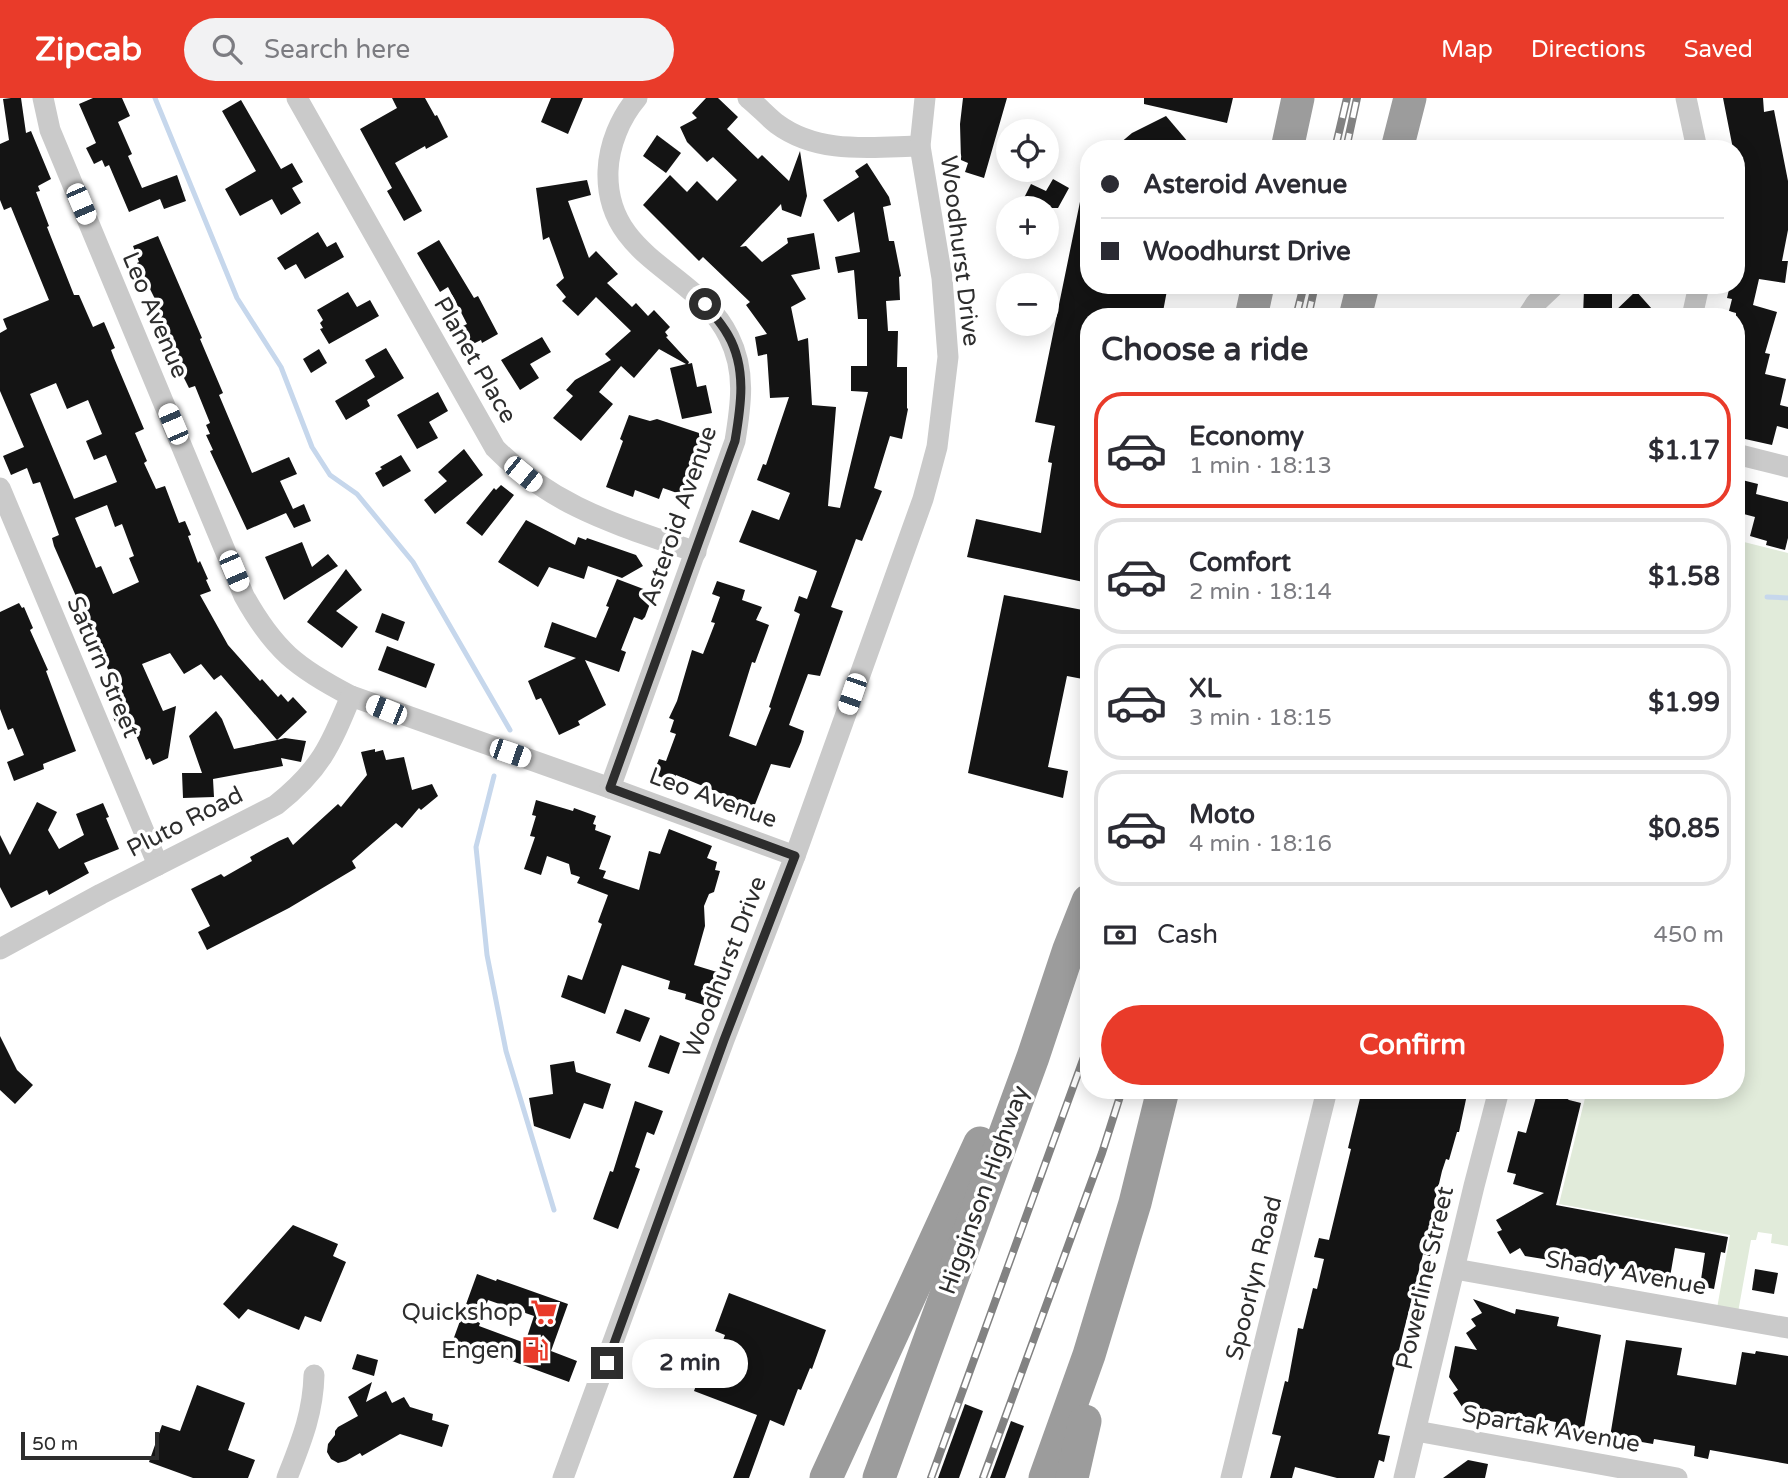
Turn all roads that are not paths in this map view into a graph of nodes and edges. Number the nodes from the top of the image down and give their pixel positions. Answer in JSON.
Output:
{"nodes":[{"id":1,"x":43,"y":98,"type":"edge"},
{"id":2,"x":297,"y":98,"type":"edge"},
{"id":3,"x":638,"y":98,"type":"edge"},
{"id":4,"x":748,"y":98,"type":"edge"},
{"id":5,"x":925,"y":98,"type":"edge"},
{"id":6,"x":1298,"y":98,"type":"edge"},
{"id":7,"x":1410,"y":98,"type":"edge"},
{"id":8,"x":1686,"y":98,"type":"edge"},
{"id":9,"x":1289,"y":140,"type":"edge"},
{"id":10,"x":1399,"y":140,"type":"edge"},
{"id":11,"x":1695,"y":140,"type":"edge"},
{"id":12,"x":920,"y":146,"type":"junction"},
{"id":13,"x":1546,"y":294,"type":"edge"},
{"id":14,"x":1533,"y":308,"type":"edge"},
{"id":15,"x":1745,"y":456,"type":"edge"},
{"id":16,"x":1788,"y":467,"type":"edge"},
{"id":17,"x":0,"y":488,"type":"edge"},
{"id":18,"x":696,"y":552,"type":"junction"},
{"id":19,"x":351,"y":696,"type":"junction"},
{"id":20,"x":610,"y":788,"type":"junction"},
{"id":21,"x":795,"y":856,"type":"junction"},
{"id":22,"x":158,"y":865,"type":"junction"},
{"id":23,"x":1080,"y":921,"type":"edge"},
{"id":24,"x":0,"y":949,"type":"edge"},
{"id":25,"x":1069,"y":949,"type":"junction"},
{"id":26,"x":1161,"y":1099,"type":"edge"},
{"id":27,"x":1325,"y":1099,"type":"edge"},
{"id":28,"x":1497,"y":1099,"type":"edge"},
{"id":29,"x":1135,"y":1203,"type":"junction"},
{"id":30,"x":1455,"y":1269,"type":"junction"},
{"id":31,"x":1788,"y":1328,"type":"edge"},
{"id":32,"x":314,"y":1375,"type":"dead end"},
{"id":33,"x":1416,"y":1431,"type":"junction"},
{"id":34,"x":287,"y":1478,"type":"edge"},
{"id":35,"x":563,"y":1478,"type":"edge"},
{"id":36,"x":826,"y":1478,"type":"edge"},
{"id":37,"x":879,"y":1478,"type":"edge"},
{"id":38,"x":1045,"y":1478,"type":"edge"},
{"id":39,"x":1072,"y":1478,"type":"edge"},
{"id":40,"x":1231,"y":1478,"type":"edge"},
{"id":41,"x":1404,"y":1478,"type":"edge"},
{"id":42,"x":1677,"y":1478,"type":"edge"}],
"edges":[{"from":1,"to":19,"type":"street","name":"Leo Avenue"},
{"from":2,"to":18,"type":"street","name":"Planet Place"},
{"from":3,"to":18,"type":"street","name":"Asteroid Avenue"},
{"from":4,"to":12,"type":"street"},
{"from":5,"to":12,"type":"street","name":"Woodhurst Drive"},
{"from":6,"to":9,"type":"highway"},
{"from":7,"to":10,"type":"highway"},
{"from":8,"to":11,"type":"street"},
{"from":12,"to":21,"type":"street","name":"Woodhurst Drive"},
{"from":13,"to":14,"type":"street"},
{"from":15,"to":16,"type":"street"},
{"from":17,"to":22,"type":"street","name":"Saturn Street"},
{"from":18,"to":20,"type":"street","name":"Asteroid Avenue"},
{"from":19,"to":20,"type":"street","name":"Leo Avenue"},
{"from":19,"to":22,"type":"street","name":"Pluto Road"},
{"from":20,"to":21,"type":"street","name":"Leo Avenue"},
{"from":21,"to":35,"type":"street","name":"Woodhurst Drive"},
{"from":22,"to":24,"type":"street","name":"Pluto Road"},
{"from":23,"to":25,"type":"highway","name":"Higginson Highway"},
{"from":25,"to":36,"type":"highway"},
{"from":25,"to":37,"type":"highway","name":"Higginson Highway"},
{"from":26,"to":29,"type":"highway"},
{"from":27,"to":40,"type":"street","name":"Spoorlyn Road"},
{"from":28,"to":30,"type":"street","name":"Powerline Street"},
{"from":29,"to":38,"type":"highway"},
{"from":29,"to":39,"type":"highway"},
{"from":30,"to":31,"type":"street","name":"Shady Avenue"},
{"from":30,"to":33,"type":"street","name":"Powerline Street"},
{"from":32,"to":34,"type":"street"},
{"from":33,"to":41,"type":"street","name":"Powerline Street"},
{"from":33,"to":42,"type":"street","name":"Spartak Avenue"}]}
